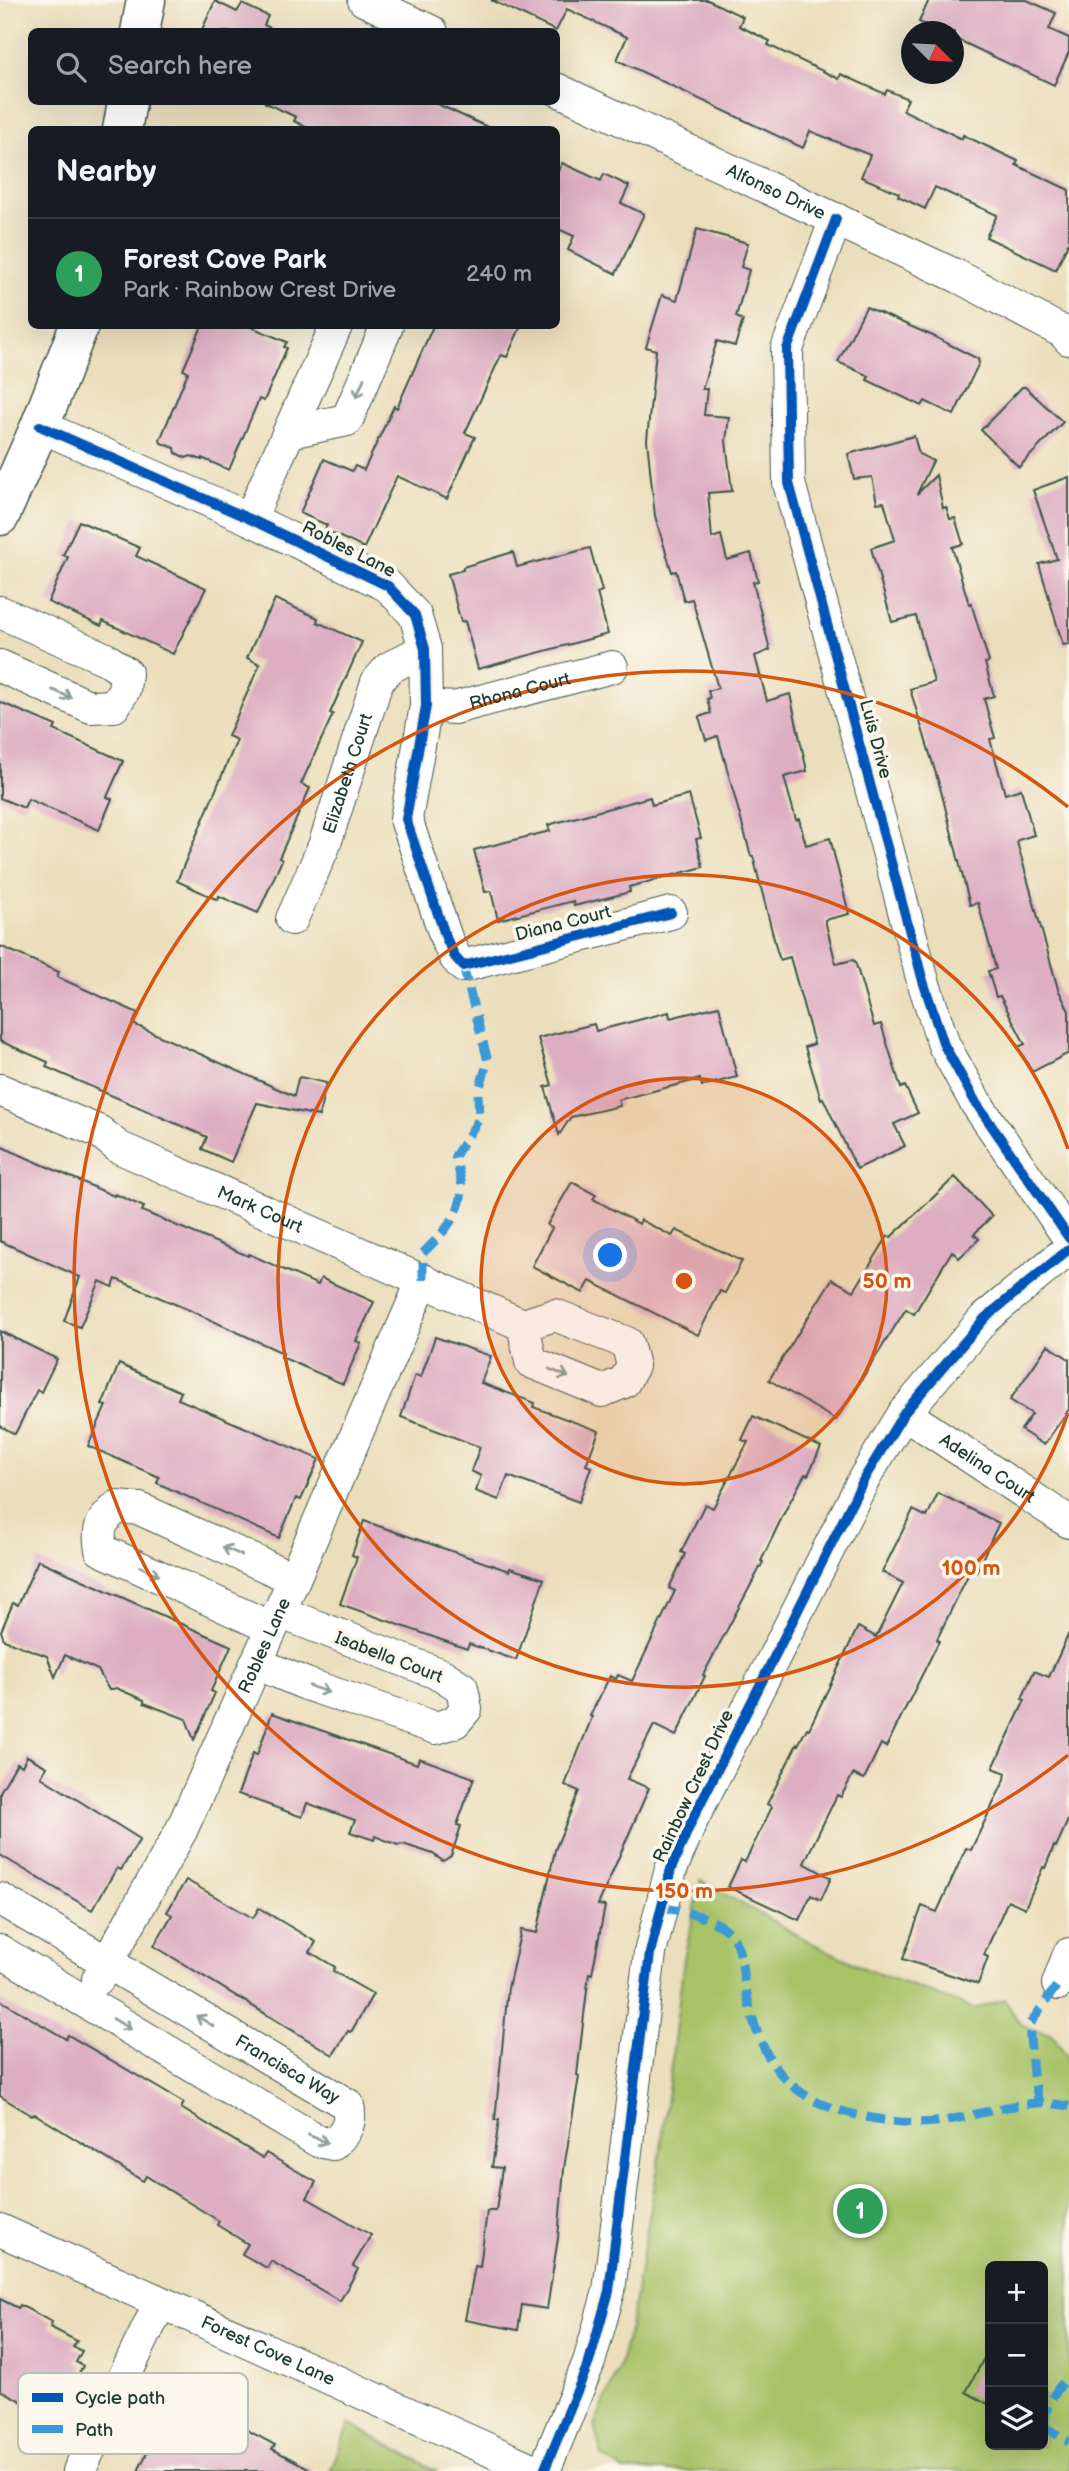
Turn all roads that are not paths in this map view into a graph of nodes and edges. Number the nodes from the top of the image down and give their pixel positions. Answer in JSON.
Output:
{"nodes":[{"id":1,"x":146,"y":0,"type":"edge"},
{"id":2,"x":365,"y":0,"type":"edge"},
{"id":3,"x":141,"y":28,"type":"edge"},
{"id":4,"x":424,"y":28,"type":"edge"},
{"id":5,"x":560,"y":91,"type":"edge"},
{"id":6,"x":126,"y":105,"type":"edge"},
{"id":7,"x":123,"y":126,"type":"edge"},
{"id":8,"x":836,"y":219,"type":"junction"},
{"id":9,"x":78,"y":329,"type":"edge"},
{"id":10,"x":335,"y":329,"type":"edge"},
{"id":11,"x":386,"y":329,"type":"edge"},
{"id":12,"x":1069,"y":339,"type":"edge"},
{"id":13,"x":40,"y":426,"type":"junction"},
{"id":14,"x":289,"y":432,"type":"junction"},
{"id":15,"x":0,"y":516,"type":"edge"},
{"id":16,"x":250,"y":519,"type":"junction"},
{"id":17,"x":0,"y":612,"type":"edge"},
{"id":18,"x":425,"y":649,"type":"junction"},
{"id":19,"x":0,"y":666,"type":"edge"},
{"id":20,"x":612,"y":667,"type":"dead end"},
{"id":21,"x":426,"y":706,"type":"junction"},
{"id":22,"x":671,"y":913,"type":"dead end"},
{"id":23,"x":292,"y":919,"type":"dead end"},
{"id":24,"x":463,"y":966,"type":"joint"},
{"id":25,"x":0,"y":1090,"type":"edge"},
{"id":26,"x":1069,"y":1238,"type":"edge"},
{"id":27,"x":1069,"y":1249,"type":"edge"},
{"id":28,"x":423,"y":1280,"type":"junction"},
{"id":29,"x":523,"y":1325,"type":"dead end"},
{"id":30,"x":904,"y":1413,"type":"junction"},
{"id":31,"x":1069,"y":1522,"type":"edge"},
{"id":32,"x":294,"y":1579,"type":"junction"},
{"id":33,"x":276,"y":1620,"type":"junction"},
{"id":34,"x":256,"y":1663,"type":"junction"},
{"id":35,"x":0,"y":1899,"type":"edge"},
{"id":36,"x":0,"y":1951,"type":"edge"},
{"id":37,"x":1069,"y":1954,"type":"edge"},
{"id":38,"x":107,"y":1963,"type":"junction"},
{"id":39,"x":1058,"y":1984,"type":"dead end"},
{"id":40,"x":86,"y":2002,"type":"junction"},
{"id":41,"x":0,"y":2230,"type":"edge"},
{"id":42,"x":160,"y":2303,"type":"junction"},
{"id":43,"x":126,"y":2373,"type":"edge"},
{"id":44,"x":87,"y":2454,"type":"edge"},
{"id":45,"x":79,"y":2471,"type":"edge"},
{"id":46,"x":536,"y":2471,"type":"edge"},
{"id":47,"x":544,"y":2471,"type":"edge"}],
"edges":[{"from":1,"to":3,"type":"street"},
{"from":2,"to":4,"type":"street"},
{"from":5,"to":8,"type":"street","name":"Alfonso Drive"},
{"from":6,"to":7,"type":"street"},
{"from":8,"to":12,"type":"street","name":"Alfonso Drive"},
{"from":8,"to":26,"type":"street","name":"Luis Drive"},
{"from":9,"to":13,"type":"street"},
{"from":10,"to":14,"type":"street"},
{"from":11,"to":14,"type":"street","one_way":true},
{"from":13,"to":15,"type":"street"},
{"from":13,"to":16,"type":"street","name":"Robles Lane"},
{"from":14,"to":16,"type":"street"},
{"from":16,"to":18,"type":"street","name":"Robles Lane"},
{"from":19,"to":17,"type":"street","one_way":true},
{"from":18,"to":21,"type":"street","name":"Robles Lane"},
{"from":18,"to":23,"type":"street","name":"Elizabeth Court"},
{"from":20,"to":21,"type":"street","name":"Rhona Court"},
{"from":21,"to":24,"type":"street","name":"Robles Lane"},
{"from":22,"to":24,"type":"street","name":"Diana Court"},
{"from":25,"to":28,"type":"street","name":"Mark Court"},
{"from":27,"to":30,"type":"street","name":"Rainbow Crest Drive"},
{"from":28,"to":29,"type":"street","name":"Mark Court"},
{"from":28,"to":32,"type":"street","name":"Robles Lane"},
{"from":30,"to":31,"type":"street","name":"Adelina Court"},
{"from":30,"to":47,"type":"street","name":"Rainbow Crest Drive"},
{"from":32,"to":33,"type":"street","name":"Robles Lane"},
{"from":32,"to":33,"type":"street","name":"Isabella Court","one_way":true},
{"from":33,"to":34,"type":"street","name":"Robles Lane"},
{"from":34,"to":33,"type":"street","name":"Isabella Court","one_way":true},
{"from":34,"to":38,"type":"street","name":"Robles Lane"},
{"from":35,"to":38,"type":"street","name":"Francisca Way"},
{"from":36,"to":40,"type":"street","name":"Francisca Way"},
{"from":37,"to":39,"type":"street"},
{"from":38,"to":40,"type":"street","name":"Robles Lane"},
{"from":40,"to":38,"type":"street","name":"Francisca Way","one_way":true},
{"from":41,"to":42,"type":"street","name":"Forest Cove Lane"},
{"from":42,"to":43,"type":"street"},
{"from":42,"to":46,"type":"street","name":"Forest Cove Lane"},
{"from":44,"to":45,"type":"street"}]}
